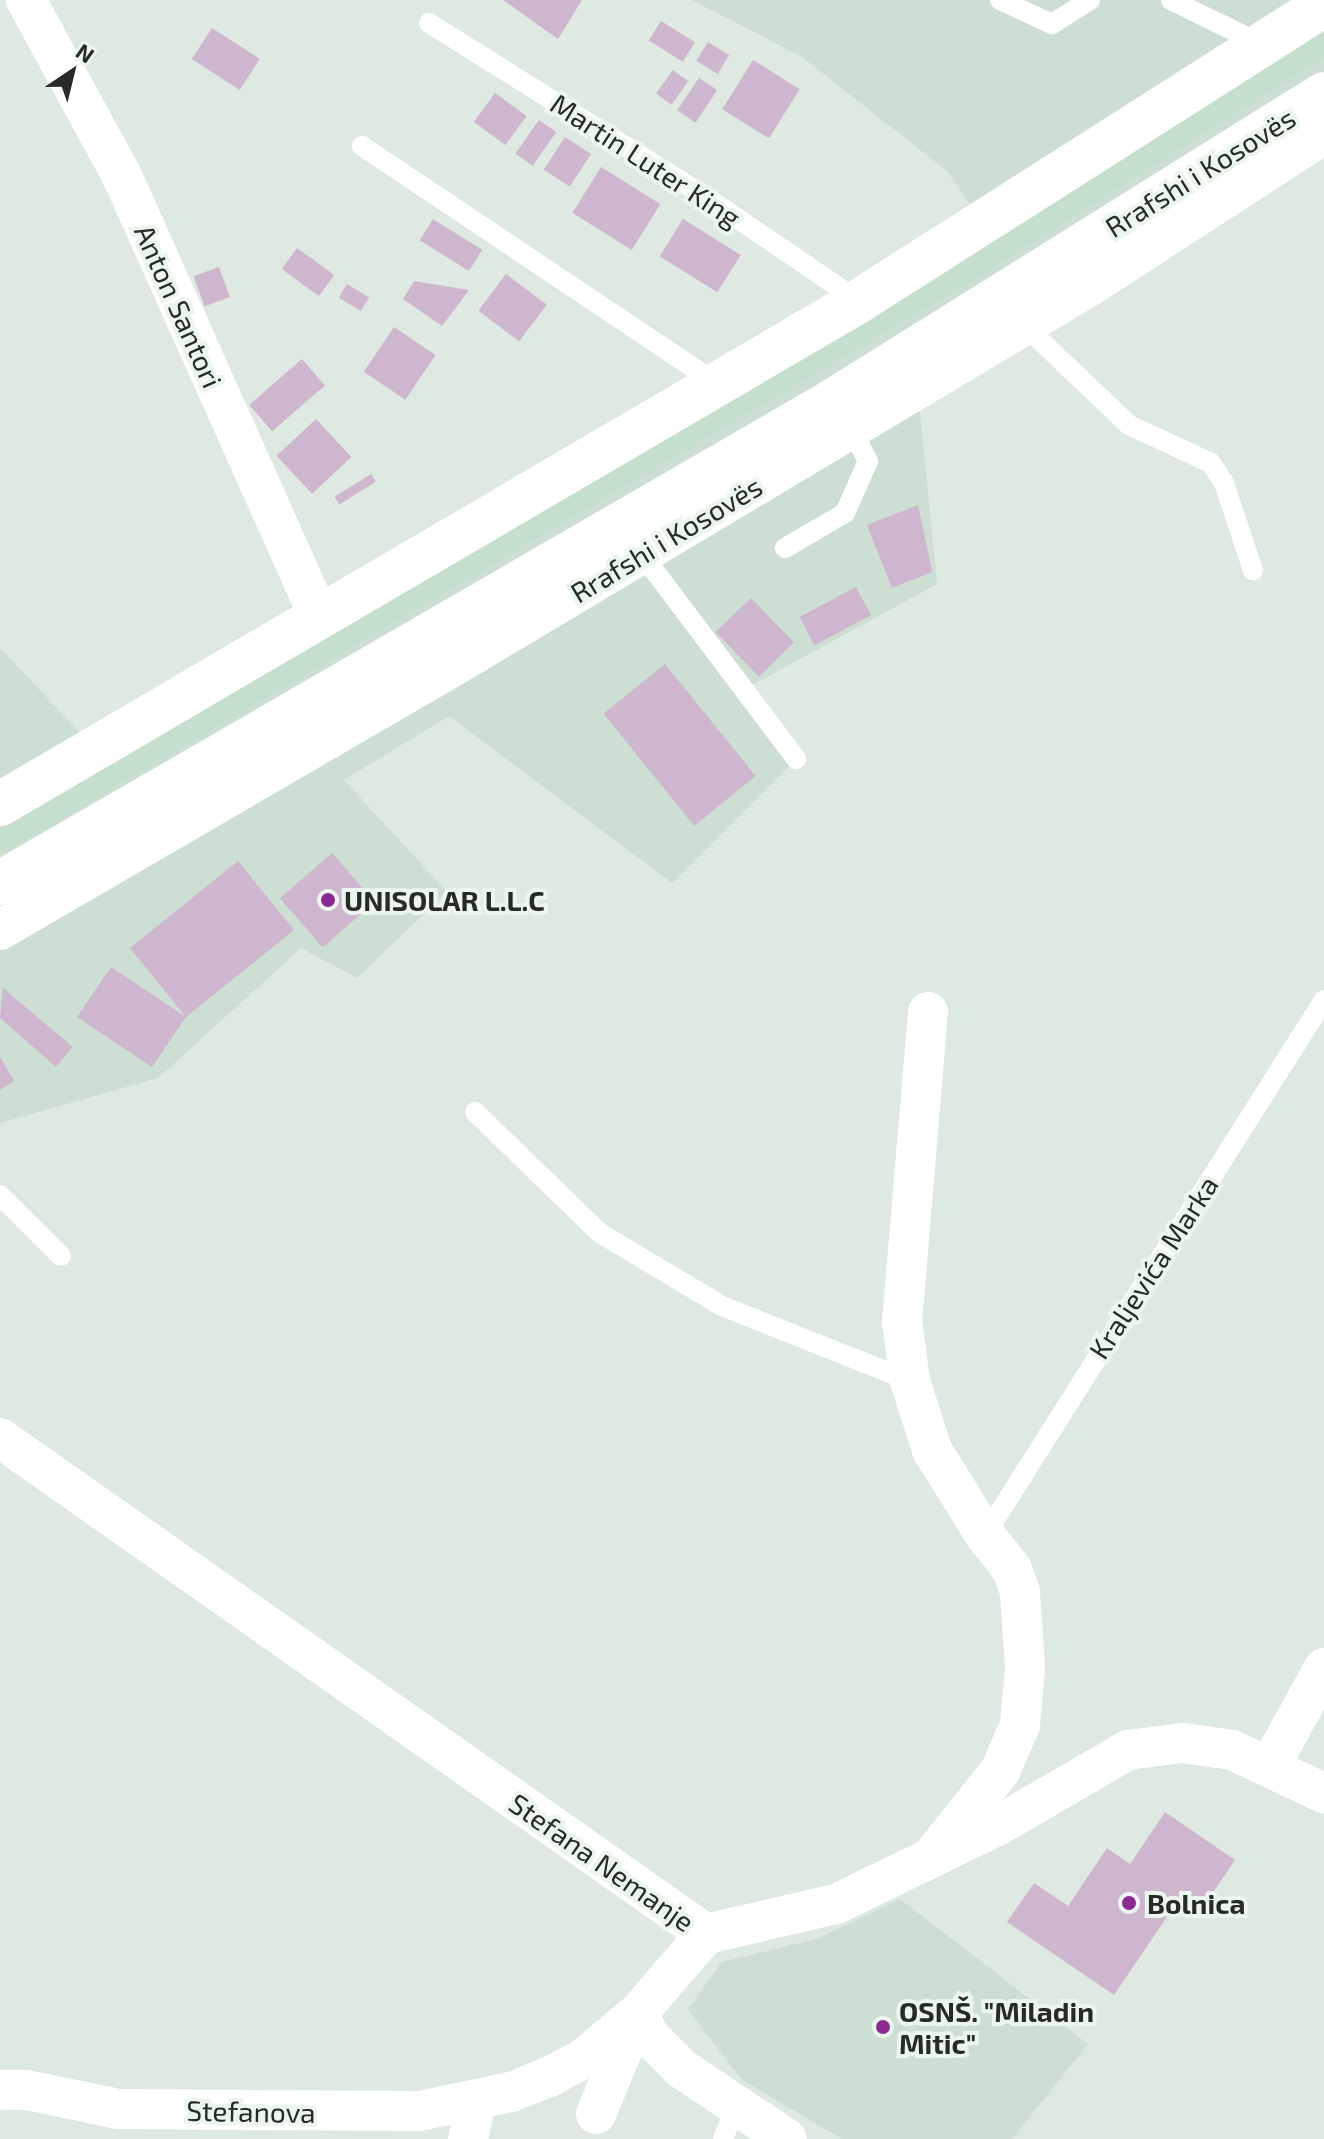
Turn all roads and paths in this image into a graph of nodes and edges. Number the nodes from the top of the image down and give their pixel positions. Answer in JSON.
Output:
{"nodes":[{"id":1,"x":26,"y":0,"type":"edge"},
{"id":2,"x":1000,"y":0,"type":"edge"},
{"id":3,"x":1090,"y":0,"type":"edge"},
{"id":4,"x":1171,"y":0,"type":"edge"},
{"id":5,"x":1324,"y":5,"type":"edge"},
{"id":6,"x":429,"y":23,"type":"dead end"},
{"id":7,"x":1263,"y":45,"type":"junction"},
{"id":8,"x":1324,"y":94,"type":"edge"},
{"id":9,"x":1324,"y":134,"type":"edge"},
{"id":10,"x":362,"y":146,"type":"dead end"},
{"id":11,"x":859,"y":301,"type":"junction"},
{"id":12,"x":1024,"y":325,"type":"junction"},
{"id":13,"x":719,"y":385,"type":"junction"},
{"id":14,"x":851,"y":429,"type":"junction"},
{"id":15,"x":785,"y":548,"type":"dead end"},
{"id":16,"x":641,"y":553,"type":"junction"},
{"id":17,"x":1253,"y":570,"type":"dead end"},
{"id":18,"x":320,"y":618,"type":"junction"},
{"id":19,"x":796,"y":759,"type":"dead end"},
{"id":20,"x":0,"y":804,"type":"edge"},
{"id":21,"x":0,"y":883,"type":"edge"},
{"id":22,"x":0,"y":930,"type":"edge"},
{"id":23,"x":1324,"y":1000,"type":"edge"},
{"id":24,"x":928,"y":1012,"type":"dead end"},
{"id":25,"x":475,"y":1112,"type":"dead end"},
{"id":26,"x":0,"y":1195,"type":"edge"},
{"id":27,"x":61,"y":1256,"type":"dead end"},
{"id":28,"x":910,"y":1381,"type":"junction"},
{"id":29,"x":0,"y":1438,"type":"edge"},
{"id":30,"x":985,"y":1535,"type":"junction"},
{"id":31,"x":1324,"y":1668,"type":"edge"},
{"id":32,"x":1271,"y":1764,"type":"junction"},
{"id":33,"x":1324,"y":1793,"type":"edge"},
{"id":34,"x":933,"y":1855,"type":"junction"},
{"id":35,"x":706,"y":1934,"type":"junction"},
{"id":36,"x":638,"y":2013,"type":"junction"},
{"id":37,"x":13,"y":2090,"type":"edge"},
{"id":38,"x":596,"y":2114,"type":"dead end"},
{"id":39,"x":472,"y":2120,"type":"edge"},
{"id":40,"x":730,"y":2123,"type":"edge"},
{"id":41,"x":787,"y":2139,"type":"edge"}],
"edges":[{"from":1,"to":18,"type":"street","name":"Anton Santori"},
{"from":2,"to":3,"type":"lane"},
{"from":4,"to":7,"type":"lane"},
{"from":5,"to":7,"type":"highway"},
{"from":6,"to":11,"type":"lane","name":"Martin Luter King"},
{"from":7,"to":11,"type":"highway"},
{"from":8,"to":21,"type":"highway","name":"Rrafshi i Kosovës"},
{"from":9,"to":12,"type":"street","name":"Rrafshi i Kosovës"},
{"from":10,"to":13,"type":"lane"},
{"from":11,"to":13,"type":"highway"},
{"from":12,"to":14,"type":"street","name":"Rrafshi i Kosovës"},
{"from":12,"to":17,"type":"lane"},
{"from":13,"to":18,"type":"highway"},
{"from":14,"to":15,"type":"lane"},
{"from":14,"to":16,"type":"street","name":"Rrafshi i Kosovës"},
{"from":16,"to":19,"type":"lane"},
{"from":16,"to":22,"type":"street","name":"Rrafshi i Kosovës"},
{"from":18,"to":20,"type":"highway"},
{"from":23,"to":30,"type":"lane","name":"Kraljevića Marka"},
{"from":24,"to":28,"type":"street"},
{"from":25,"to":28,"type":"lane"},
{"from":26,"to":27,"type":"lane"},
{"from":28,"to":30,"type":"street"},
{"from":29,"to":35,"type":"street","name":"Stefana Nemanje"},
{"from":30,"to":34,"type":"street"},
{"from":31,"to":32,"type":"street"},
{"from":32,"to":33,"type":"street","name":"Stefana Nemanje"},
{"from":32,"to":34,"type":"street","name":"Stefana Nemanje"},
{"from":34,"to":35,"type":"street","name":"Stefana Nemanje"},
{"from":35,"to":36,"type":"street"},
{"from":36,"to":38,"type":"street"},
{"from":36,"to":39,"type":"street","name":"Stefanova"},
{"from":36,"to":40,"type":"street"},
{"from":37,"to":39,"type":"street","name":"Stefanova"},
{"from":40,"to":41,"type":"street"}]}
